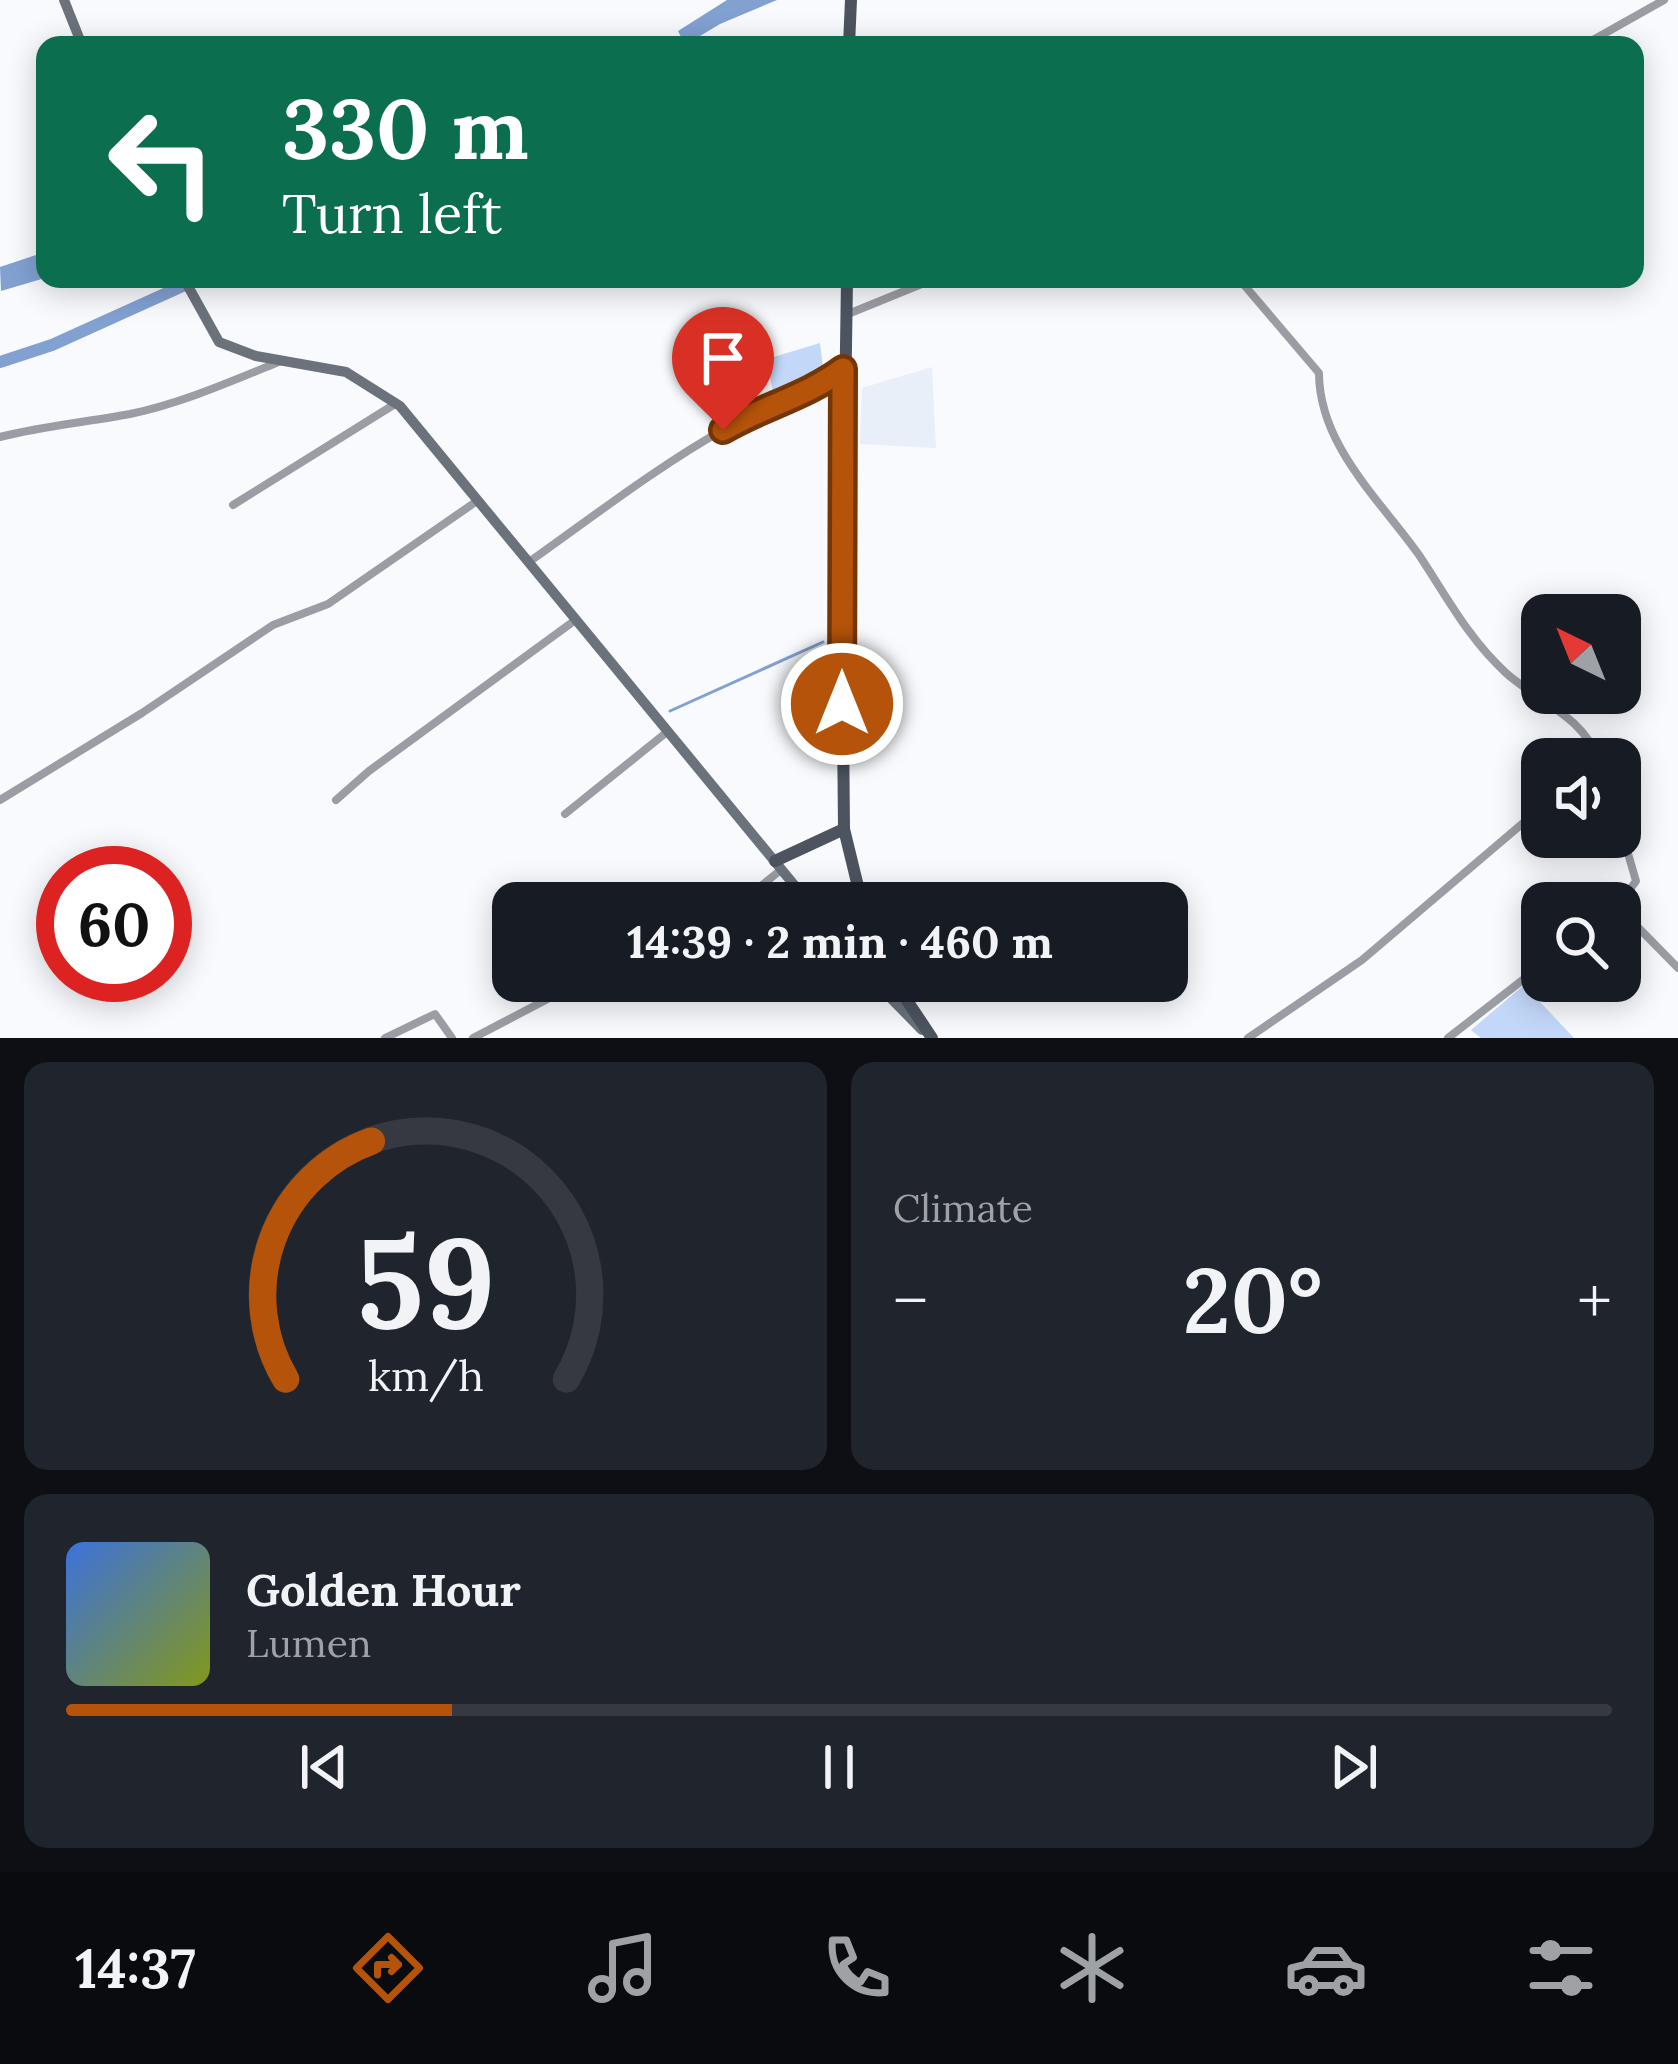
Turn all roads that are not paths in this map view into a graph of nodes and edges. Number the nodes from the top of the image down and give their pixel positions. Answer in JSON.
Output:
{"nodes":[{"id":1,"x":64,"y":0,"type":"edge"},
{"id":2,"x":1664,"y":0,"type":"edge"},
{"id":3,"x":851,"y":2,"type":"edge"},
{"id":4,"x":78,"y":36,"type":"edge"},
{"id":5,"x":849,"y":36,"type":"edge"},
{"id":6,"x":1600,"y":36,"type":"edge"},
{"id":7,"x":189,"y":288,"type":"edge"},
{"id":8,"x":847,"y":288,"type":"edge"},
{"id":9,"x":912,"y":288,"type":"edge"},
{"id":10,"x":1247,"y":288,"type":"edge"},
{"id":11,"x":846,"y":315,"type":"junction"},
{"id":12,"x":284,"y":360,"type":"junction"},
{"id":13,"x":843,"y":369,"type":"junction"},
{"id":14,"x":397,"y":404,"type":"junction"},
{"id":15,"x":0,"y":436,"type":"edge"},
{"id":16,"x":477,"y":501,"type":"junction"},
{"id":17,"x":233,"y":505,"type":"dead end"},
{"id":18,"x":529,"y":562,"type":"junction"},
{"id":19,"x":574,"y":621,"type":"junction"},
{"id":20,"x":667,"y":732,"type":"junction"},
{"id":21,"x":1585,"y":738,"type":"edge"},
{"id":22,"x":0,"y":800,"type":"edge"},
{"id":23,"x":336,"y":800,"type":"dead end"},
{"id":24,"x":566,"y":814,"type":"dead end"},
{"id":25,"x":1521,"y":825,"type":"edge"},
{"id":26,"x":844,"y":830,"type":"junction"},
{"id":27,"x":779,"y":865,"type":"junction"},
{"id":28,"x":762,"y":882,"type":"edge"},
{"id":29,"x":792,"y":882,"type":"edge"},
{"id":30,"x":857,"y":882,"type":"edge"},
{"id":31,"x":1641,"y":928,"type":"edge"},
{"id":32,"x":1678,"y":968,"type":"edge"},
{"id":33,"x":1521,"y":981,"type":"edge"},
{"id":34,"x":542,"y":1002,"type":"edge"},
{"id":35,"x":895,"y":1002,"type":"edge"},
{"id":36,"x":908,"y":1002,"type":"edge"},
{"id":37,"x":385,"y":1038,"type":"edge"},
{"id":38,"x":452,"y":1038,"type":"edge"},
{"id":39,"x":473,"y":1038,"type":"edge"},
{"id":40,"x":931,"y":1038,"type":"edge"},
{"id":41,"x":1247,"y":1038,"type":"edge"},
{"id":42,"x":1448,"y":1038,"type":"edge"}],
"edges":[{"from":1,"to":4,"type":"main road"},
{"from":2,"to":6,"type":"street"},
{"from":3,"to":5,"type":"main road"},
{"from":7,"to":12,"type":"main road"},
{"from":8,"to":11,"type":"main road"},
{"from":9,"to":11,"type":"street"},
{"from":10,"to":21,"type":"street"},
{"from":11,"to":13,"type":"main road"},
{"from":12,"to":14,"type":"main road"},
{"from":12,"to":15,"type":"street"},
{"from":13,"to":18,"type":"street"},
{"from":13,"to":26,"type":"main road"},
{"from":14,"to":16,"type":"main road"},
{"from":14,"to":17,"type":"street"},
{"from":16,"to":18,"type":"main road"},
{"from":16,"to":22,"type":"street"},
{"from":18,"to":19,"type":"main road"},
{"from":19,"to":20,"type":"main road"},
{"from":19,"to":23,"type":"street"},
{"from":20,"to":24,"type":"street"},
{"from":20,"to":27,"type":"main road"},
{"from":25,"to":41,"type":"street"},
{"from":26,"to":27,"type":"main road"},
{"from":26,"to":30,"type":"main road"},
{"from":27,"to":28,"type":"street"},
{"from":27,"to":29,"type":"main road"},
{"from":31,"to":32,"type":"street"},
{"from":33,"to":42,"type":"street"},
{"from":34,"to":39,"type":"street"},
{"from":35,"to":40,"type":"main road"},
{"from":36,"to":40,"type":"main road"},
{"from":37,"to":38,"type":"street"}]}
